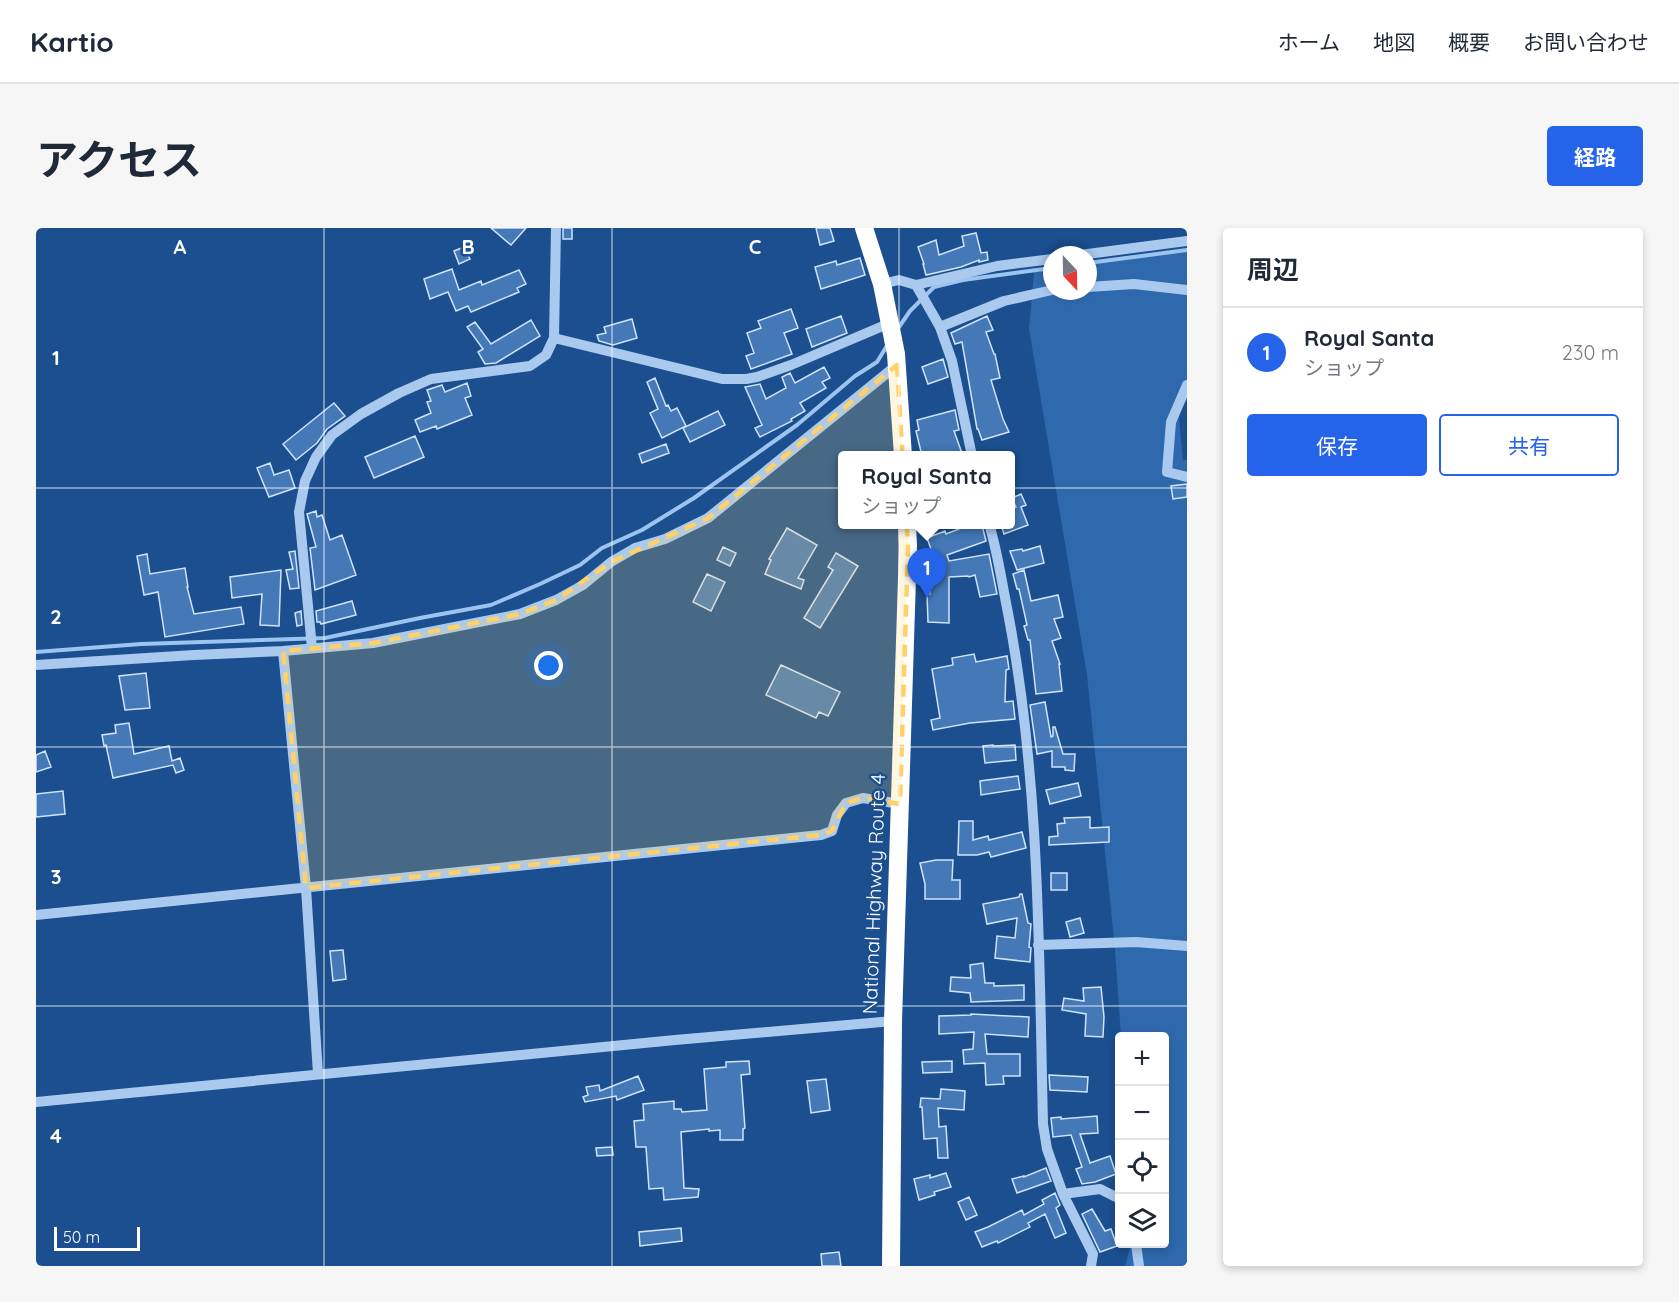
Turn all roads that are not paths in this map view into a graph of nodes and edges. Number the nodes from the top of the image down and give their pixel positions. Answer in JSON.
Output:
{"nodes":[{"id":1,"x":556,"y":228,"type":"edge"},
{"id":2,"x":864,"y":228,"type":"edge"},
{"id":3,"x":1187,"y":241,"type":"edge"},
{"id":4,"x":1097,"y":253,"type":"edge"},
{"id":5,"x":1043,"y":260,"type":"edge"},
{"id":6,"x":882,"y":284,"type":"junction"},
{"id":7,"x":1097,"y":286,"type":"edge"},
{"id":8,"x":918,"y":288,"type":"junction"},
{"id":9,"x":1187,"y":290,"type":"edge"},
{"id":10,"x":1043,"y":292,"type":"edge"},
{"id":11,"x":891,"y":325,"type":"junction"},
{"id":12,"x":940,"y":327,"type":"junction"},
{"id":13,"x":554,"y":338,"type":"junction"},
{"id":14,"x":897,"y":359,"type":"junction"},
{"id":15,"x":1187,"y":385,"type":"edge"},
{"id":16,"x":903,"y":451,"type":"edge"},
{"id":17,"x":971,"y":451,"type":"edge"},
{"id":18,"x":1187,"y":477,"type":"edge"},
{"id":19,"x":907,"y":529,"type":"edge"},
{"id":20,"x":990,"y":529,"type":"edge"},
{"id":21,"x":311,"y":641,"type":"junction"},
{"id":22,"x":283,"y":651,"type":"junction"},
{"id":23,"x":36,"y":665,"type":"edge"},
{"id":24,"x":900,"y":804,"type":"junction"},
{"id":25,"x":306,"y":888,"type":"junction"},
{"id":26,"x":36,"y":915,"type":"edge"},
{"id":27,"x":1038,"y":945,"type":"junction"},
{"id":28,"x":1187,"y":946,"type":"edge"},
{"id":29,"x":892,"y":1021,"type":"junction"},
{"id":30,"x":318,"y":1074,"type":"junction"},
{"id":31,"x":36,"y":1102,"type":"edge"},
{"id":32,"x":1063,"y":1194,"type":"junction"},
{"id":33,"x":1115,"y":1197,"type":"edge"},
{"id":34,"x":1137,"y":1248,"type":"edge"},
{"id":35,"x":891,"y":1266,"type":"edge"},
{"id":36,"x":1091,"y":1266,"type":"edge"},
{"id":37,"x":1139,"y":1266,"type":"edge"}],
"edges":[{"from":1,"to":13,"type":"street"},
{"from":2,"to":6,"type":"highway"},
{"from":3,"to":4,"type":"street"},
{"from":5,"to":8,"type":"street"},
{"from":6,"to":8,"type":"street"},
{"from":6,"to":11,"type":"highway"},
{"from":7,"to":9,"type":"street"},
{"from":8,"to":12,"type":"street"},
{"from":10,"to":12,"type":"street"},
{"from":11,"to":13,"type":"street"},
{"from":11,"to":14,"type":"highway"},
{"from":12,"to":17,"type":"street"},
{"from":13,"to":21,"type":"street"},
{"from":14,"to":16,"type":"highway"},
{"from":14,"to":21,"type":"street"},
{"from":15,"to":18,"type":"street"},
{"from":19,"to":24,"type":"highway","name":"National Highway Route 4"},
{"from":20,"to":27,"type":"street"},
{"from":21,"to":22,"type":"street"},
{"from":22,"to":23,"type":"street"},
{"from":22,"to":25,"type":"street"},
{"from":24,"to":25,"type":"street"},
{"from":24,"to":29,"type":"highway","name":"National Highway Route 4"},
{"from":25,"to":26,"type":"street"},
{"from":25,"to":30,"type":"street"},
{"from":27,"to":28,"type":"street"},
{"from":27,"to":32,"type":"street"},
{"from":29,"to":30,"type":"street"},
{"from":29,"to":35,"type":"highway","name":"National Highway Route 4"},
{"from":30,"to":31,"type":"street"},
{"from":32,"to":33,"type":"street"},
{"from":32,"to":36,"type":"street"},
{"from":34,"to":37,"type":"street"}]}
